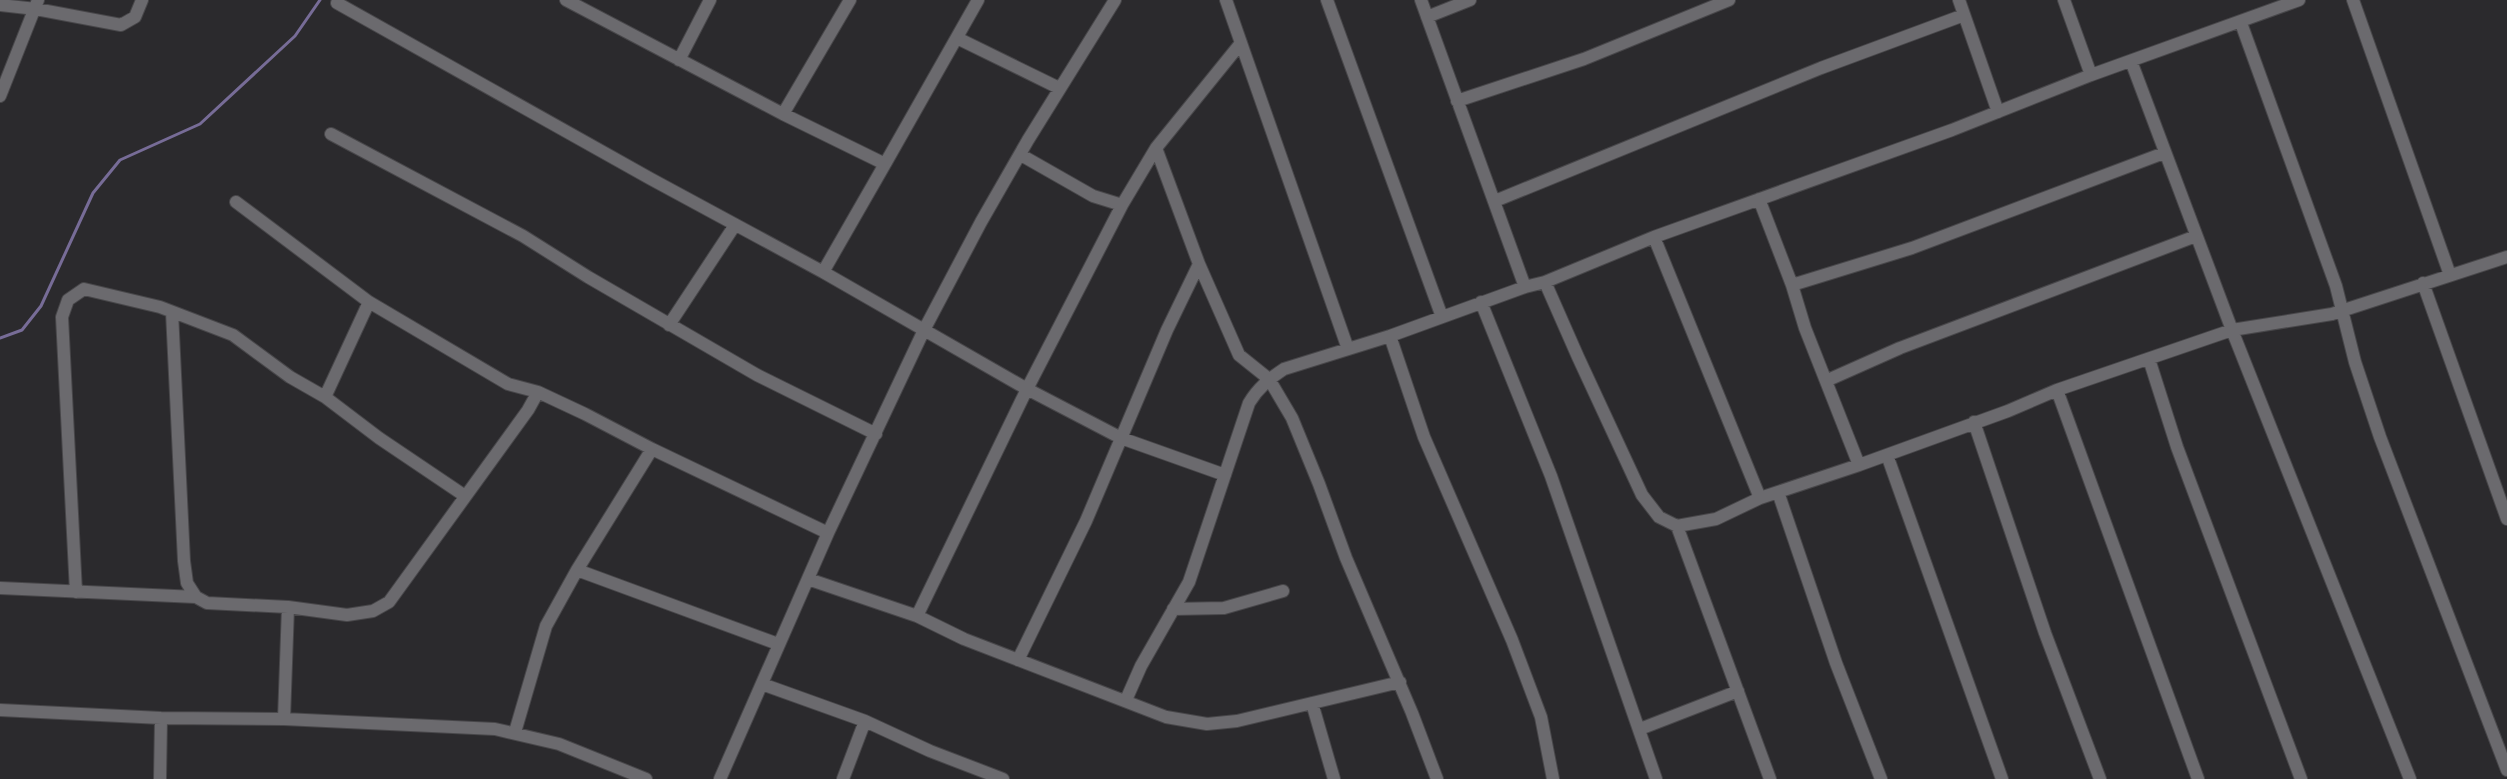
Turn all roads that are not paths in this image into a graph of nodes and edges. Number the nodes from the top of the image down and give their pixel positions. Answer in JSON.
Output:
{"nodes":[{"id":1,"x":142,"y":0,"type":"edge"},
{"id":2,"x":566,"y":0,"type":"edge"},
{"id":3,"x":710,"y":0,"type":"edge"},
{"id":4,"x":850,"y":0,"type":"edge"},
{"id":5,"x":978,"y":0,"type":"edge"},
{"id":6,"x":1115,"y":0,"type":"edge"},
{"id":7,"x":1226,"y":0,"type":"edge"},
{"id":8,"x":1327,"y":0,"type":"edge"},
{"id":9,"x":1421,"y":0,"type":"edge"},
{"id":10,"x":1470,"y":0,"type":"edge"},
{"id":11,"x":1729,"y":0,"type":"edge"},
{"id":12,"x":1959,"y":0,"type":"edge"},
{"id":13,"x":2064,"y":0,"type":"edge"},
{"id":14,"x":2299,"y":0,"type":"edge"},
{"id":15,"x":2353,"y":0,"type":"edge"},
{"id":16,"x":337,"y":3,"type":"dead end"},
{"id":17,"x":582,"y":3,"type":"edge"},
{"id":18,"x":37,"y":4,"type":"edge"},
{"id":19,"x":0,"y":5,"type":"edge"},
{"id":20,"x":1964,"y":15,"type":"junction"},
{"id":21,"x":1427,"y":17,"type":"junction"},
{"id":22,"x":2241,"y":22,"type":"junction"},
{"id":23,"x":957,"y":38,"type":"junction"},
{"id":24,"x":1241,"y":43,"type":"junction"},
{"id":25,"x":679,"y":60,"type":"junction"},
{"id":26,"x":2131,"y":60,"type":"junction"},
{"id":27,"x":2091,"y":75,"type":"junction"},
{"id":28,"x":1059,"y":88,"type":"junction"},
{"id":29,"x":0,"y":96,"type":"edge"},
{"id":30,"x":1457,"y":101,"type":"junction"},
{"id":31,"x":1998,"y":112,"type":"junction"},
{"id":32,"x":783,"y":114,"type":"junction"},
{"id":33,"x":331,"y":134,"type":"dead end"},
{"id":34,"x":1156,"y":148,"type":"junction"},
{"id":35,"x":2164,"y":153,"type":"junction"},
{"id":36,"x":1021,"y":155,"type":"junction"},
{"id":37,"x":885,"y":164,"type":"junction"},
{"id":38,"x":1760,"y":199,"type":"junction"},
{"id":39,"x":1495,"y":201,"type":"junction"},
{"id":40,"x":236,"y":202,"type":"dead end"},
{"id":41,"x":1122,"y":205,"type":"junction"},
{"id":42,"x":735,"y":225,"type":"junction"},
{"id":43,"x":2196,"y":236,"type":"junction"},
{"id":44,"x":1654,"y":237,"type":"junction"},
{"id":45,"x":2507,"y":257,"type":"edge"},
{"id":46,"x":1199,"y":264,"type":"junction"},
{"id":47,"x":823,"y":272,"type":"junction"},
{"id":48,"x":2450,"y":275,"type":"junction"},
{"id":49,"x":1545,"y":282,"type":"junction"},
{"id":50,"x":2423,"y":283,"type":"junction"},
{"id":51,"x":1792,"y":285,"type":"junction"},
{"id":52,"x":1525,"y":287,"type":"junction"},
{"id":53,"x":369,"y":302,"type":"junction"},
{"id":54,"x":1481,"y":302,"type":"junction"},
{"id":55,"x":2342,"y":310,"type":"junction"},
{"id":56,"x":172,"y":312,"type":"junction"},
{"id":57,"x":1442,"y":317,"type":"junction"},
{"id":58,"x":669,"y":325,"type":"junction"},
{"id":59,"x":924,"y":330,"type":"junction"},
{"id":60,"x":2232,"y":330,"type":"junction"},
{"id":61,"x":1390,"y":336,"type":"junction"},
{"id":62,"x":1348,"y":349,"type":"junction"},
{"id":63,"x":2149,"y":359,"type":"junction"},
{"id":64,"x":1269,"y":379,"type":"junction"},
{"id":65,"x":1828,"y":380,"type":"junction"},
{"id":66,"x":1027,"y":389,"type":"junction"},
{"id":67,"x":2057,"y":390,"type":"junction"},
{"id":68,"x":538,"y":392,"type":"junction"},
{"id":69,"x":325,"y":397,"type":"junction"},
{"id":70,"x":1974,"y":422,"type":"junction"},
{"id":71,"x":876,"y":434,"type":"junction"},
{"id":72,"x":1121,"y":438,"type":"junction"},
{"id":73,"x":652,"y":448,"type":"junction"},
{"id":74,"x":1887,"y":455,"type":"junction"},
{"id":75,"x":1859,"y":465,"type":"junction"},
{"id":76,"x":1225,"y":475,"type":"junction"},
{"id":77,"x":1778,"y":492,"type":"junction"},
{"id":78,"x":465,"y":496,"type":"junction"},
{"id":79,"x":1760,"y":498,"type":"junction"},
{"id":80,"x":2507,"y":519,"type":"edge"},
{"id":81,"x":1677,"y":526,"type":"junction"},
{"id":82,"x":828,"y":534,"type":"junction"},
{"id":83,"x":577,"y":570,"type":"junction"},
{"id":84,"x":808,"y":579,"type":"junction"},
{"id":85,"x":0,"y":588,"type":"edge"},
{"id":86,"x":1283,"y":591,"type":"dead end"},
{"id":87,"x":76,"y":592,"type":"junction"},
{"id":88,"x":196,"y":597,"type":"junction"},
{"id":89,"x":288,"y":607,"type":"junction"},
{"id":90,"x":1174,"y":609,"type":"junction"},
{"id":91,"x":917,"y":616,"type":"junction"},
{"id":92,"x":778,"y":644,"type":"junction"},
{"id":93,"x":1018,"y":660,"type":"junction"},
{"id":94,"x":1400,"y":682,"type":"junction"},
{"id":95,"x":762,"y":684,"type":"junction"},
{"id":96,"x":1738,"y":691,"type":"junction"},
{"id":97,"x":1126,"y":700,"type":"junction"},
{"id":98,"x":1312,"y":702,"type":"junction"},
{"id":99,"x":0,"y":710,"type":"edge"},
{"id":100,"x":161,"y":718,"type":"junction"},
{"id":101,"x":284,"y":719,"type":"junction"},
{"id":102,"x":865,"y":721,"type":"junction"},
{"id":103,"x":1640,"y":729,"type":"junction"},
{"id":104,"x":515,"y":732,"type":"junction"},
{"id":105,"x":2507,"y":770,"type":"edge"},
{"id":106,"x":979,"y":775,"type":"edge"},
{"id":107,"x":160,"y":779,"type":"edge"},
{"id":108,"x":646,"y":779,"type":"edge"},
{"id":109,"x":720,"y":779,"type":"edge"},
{"id":110,"x":843,"y":779,"type":"edge"},
{"id":111,"x":1003,"y":779,"type":"edge"},
{"id":112,"x":1334,"y":779,"type":"edge"},
{"id":113,"x":1437,"y":779,"type":"edge"},
{"id":114,"x":1553,"y":779,"type":"edge"},
{"id":115,"x":1656,"y":779,"type":"edge"},
{"id":116,"x":1770,"y":779,"type":"edge"},
{"id":117,"x":1881,"y":779,"type":"edge"},
{"id":118,"x":2002,"y":779,"type":"edge"},
{"id":119,"x":2100,"y":779,"type":"edge"},
{"id":120,"x":2198,"y":779,"type":"edge"},
{"id":121,"x":2301,"y":779,"type":"edge"},
{"id":122,"x":2410,"y":779,"type":"edge"}],
"edges":[{"from":1,"to":18,"type":"street"},
{"from":2,"to":17,"type":"street"},
{"from":3,"to":25,"type":"street"},
{"from":4,"to":32,"type":"street"},
{"from":5,"to":23,"type":"street"},
{"from":6,"to":28,"type":"street"},
{"from":7,"to":24,"type":"street"},
{"from":8,"to":57,"type":"street"},
{"from":9,"to":21,"type":"street"},
{"from":10,"to":21,"type":"street"},
{"from":11,"to":30,"type":"street"},
{"from":12,"to":20,"type":"street"},
{"from":13,"to":27,"type":"street"},
{"from":14,"to":22,"type":"street"},
{"from":15,"to":48,"type":"street"},
{"from":16,"to":42,"type":"street"},
{"from":17,"to":25,"type":"street"},
{"from":18,"to":19,"type":"street"},
{"from":18,"to":29,"type":"street"},
{"from":20,"to":31,"type":"street"},
{"from":20,"to":39,"type":"street"},
{"from":21,"to":30,"type":"street"},
{"from":22,"to":26,"type":"street"},
{"from":22,"to":55,"type":"street"},
{"from":23,"to":28,"type":"street"},
{"from":23,"to":37,"type":"street"},
{"from":24,"to":34,"type":"street"},
{"from":24,"to":62,"type":"street"},
{"from":25,"to":32,"type":"street"},
{"from":26,"to":27,"type":"street"},
{"from":26,"to":35,"type":"street"},
{"from":27,"to":31,"type":"street"},
{"from":28,"to":36,"type":"street"},
{"from":30,"to":39,"type":"street"},
{"from":31,"to":38,"type":"street"},
{"from":32,"to":37,"type":"street"},
{"from":33,"to":58,"type":"street"},
{"from":34,"to":41,"type":"street"},
{"from":34,"to":46,"type":"street"},
{"from":35,"to":43,"type":"street"},
{"from":35,"to":51,"type":"street"},
{"from":36,"to":41,"type":"street"},
{"from":36,"to":59,"type":"street"},
{"from":37,"to":47,"type":"street"},
{"from":38,"to":44,"type":"street"},
{"from":38,"to":51,"type":"street"},
{"from":39,"to":52,"type":"street"},
{"from":40,"to":53,"type":"street"},
{"from":41,"to":66,"type":"street"},
{"from":42,"to":47,"type":"street"},
{"from":42,"to":58,"type":"street"},
{"from":43,"to":60,"type":"street"},
{"from":43,"to":65,"type":"street"},
{"from":44,"to":49,"type":"street"},
{"from":44,"to":79,"type":"street"},
{"from":45,"to":48,"type":"street"},
{"from":46,"to":64,"type":"street"},
{"from":46,"to":72,"type":"street"},
{"from":47,"to":59,"type":"street"},
{"from":48,"to":50,"type":"street"},
{"from":49,"to":52,"type":"street"},
{"from":49,"to":81,"type":"street"},
{"from":50,"to":55,"type":"street"},
{"from":50,"to":80,"type":"street"},
{"from":51,"to":65,"type":"street"},
{"from":52,"to":54,"type":"street"},
{"from":53,"to":68,"type":"street"},
{"from":53,"to":69,"type":"street"},
{"from":54,"to":57,"type":"street"},
{"from":54,"to":103,"type":"street"},
{"from":55,"to":60,"type":"street"},
{"from":55,"to":105,"type":"street"},
{"from":56,"to":69,"type":"street"},
{"from":56,"to":87,"type":"street"},
{"from":56,"to":88,"type":"street"},
{"from":57,"to":61,"type":"street"},
{"from":58,"to":71,"type":"street"},
{"from":59,"to":66,"type":"street"},
{"from":59,"to":71,"type":"street"},
{"from":60,"to":63,"type":"street"},
{"from":60,"to":122,"type":"street"},
{"from":61,"to":62,"type":"street"},
{"from":61,"to":114,"type":"street"},
{"from":62,"to":64,"type":"street"},
{"from":63,"to":67,"type":"street"},
{"from":63,"to":121,"type":"street"},
{"from":64,"to":76,"type":"street"},
{"from":64,"to":94,"type":"street"},
{"from":65,"to":75,"type":"street"},
{"from":66,"to":72,"type":"street"},
{"from":66,"to":91,"type":"street"},
{"from":67,"to":70,"type":"street"},
{"from":67,"to":120,"type":"street"},
{"from":68,"to":73,"type":"street"},
{"from":68,"to":78,"type":"street"},
{"from":69,"to":78,"type":"street"},
{"from":70,"to":74,"type":"street"},
{"from":70,"to":119,"type":"street"},
{"from":71,"to":82,"type":"street"},
{"from":72,"to":76,"type":"street"},
{"from":72,"to":93,"type":"street"},
{"from":73,"to":82,"type":"street"},
{"from":73,"to":83,"type":"street"},
{"from":74,"to":75,"type":"street"},
{"from":74,"to":118,"type":"street"},
{"from":75,"to":77,"type":"street"},
{"from":76,"to":90,"type":"street"},
{"from":77,"to":79,"type":"street"},
{"from":77,"to":117,"type":"street"},
{"from":78,"to":89,"type":"street"},
{"from":79,"to":81,"type":"street"},
{"from":81,"to":96,"type":"street"},
{"from":82,"to":84,"type":"street"},
{"from":83,"to":92,"type":"street"},
{"from":83,"to":104,"type":"street"},
{"from":84,"to":91,"type":"street"},
{"from":84,"to":92,"type":"street"},
{"from":85,"to":87,"type":"street"},
{"from":86,"to":90,"type":"street"},
{"from":87,"to":88,"type":"street"},
{"from":88,"to":89,"type":"street"},
{"from":89,"to":101,"type":"street"},
{"from":90,"to":97,"type":"street"},
{"from":91,"to":93,"type":"street"},
{"from":92,"to":95,"type":"street"},
{"from":93,"to":97,"type":"street"},
{"from":94,"to":98,"type":"street"},
{"from":94,"to":113,"type":"street"},
{"from":95,"to":102,"type":"street"},
{"from":95,"to":109,"type":"street"},
{"from":96,"to":103,"type":"street"},
{"from":96,"to":116,"type":"street"},
{"from":97,"to":98,"type":"street"},
{"from":98,"to":112,"type":"street"},
{"from":99,"to":100,"type":"street"},
{"from":100,"to":101,"type":"street"},
{"from":100,"to":107,"type":"street"},
{"from":101,"to":104,"type":"street"},
{"from":102,"to":106,"type":"street"},
{"from":102,"to":110,"type":"street"},
{"from":103,"to":115,"type":"street"},
{"from":104,"to":108,"type":"street"},
{"from":106,"to":111,"type":"street"}]}
